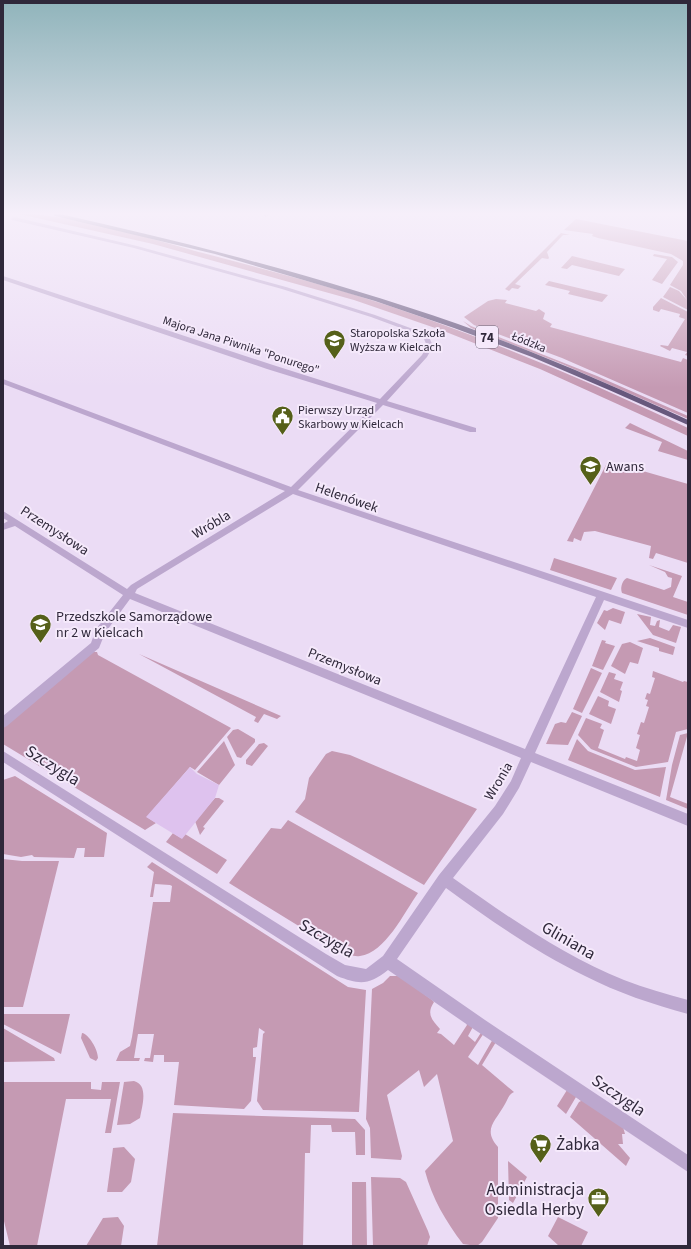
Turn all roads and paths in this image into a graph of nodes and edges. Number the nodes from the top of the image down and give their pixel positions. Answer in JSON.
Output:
{"nodes":[{"id":1,"x":226,"y":272,"type":"edge"},
{"id":2,"x":287,"y":272,"type":"edge"},
{"id":3,"x":3,"y":278,"type":"edge"},
{"id":4,"x":3,"y":381,"type":"edge"},
{"id":5,"x":382,"y":402,"type":"junction"},
{"id":6,"x":688,"y":423,"type":"edge"},
{"id":7,"x":473,"y":430,"type":"dead end"},
{"id":8,"x":292,"y":491,"type":"junction"},
{"id":9,"x":3,"y":514,"type":"edge"},
{"id":10,"x":15,"y":522,"type":"junction"},
{"id":11,"x":3,"y":527,"type":"edge"},
{"id":12,"x":128,"y":594,"type":"junction"},
{"id":13,"x":601,"y":596,"type":"junction"},
{"id":14,"x":688,"y":624,"type":"edge"},
{"id":15,"x":3,"y":723,"type":"edge"},
{"id":16,"x":3,"y":756,"type":"edge"},
{"id":17,"x":529,"y":756,"type":"junction"},
{"id":18,"x":688,"y":820,"type":"edge"},
{"id":19,"x":444,"y":879,"type":"junction"},
{"id":20,"x":388,"y":961,"type":"junction"},
{"id":21,"x":688,"y":1007,"type":"edge"},
{"id":22,"x":688,"y":1164,"type":"edge"}],
"edges":[{"from":1,"to":5,"type":"street","name":"Wróbla"},
{"from":2,"to":6,"type":"main road","name":"Łódzka","number":"74"},
{"from":3,"to":5,"type":"street","name":"Majora Jana Piwnika \"Ponurego\""},
{"from":4,"to":8,"type":"street","name":"Helenówek"},
{"from":5,"to":7,"type":"street","name":"Majora Jana Piwnika \"Ponurego\""},
{"from":5,"to":8,"type":"street","name":"Wróbla"},
{"from":8,"to":12,"type":"street","name":"Wróbla"},
{"from":8,"to":13,"type":"street","name":"Helenówek"},
{"from":9,"to":10,"type":"street","name":"Przemysłowa"},
{"from":10,"to":11,"type":"street"},
{"from":10,"to":12,"type":"street","name":"Przemysłowa"},
{"from":12,"to":15,"type":"street","name":"Wróbla"},
{"from":12,"to":17,"type":"street","name":"Przemysłowa"},
{"from":13,"to":14,"type":"street","name":"Helenówek"},
{"from":13,"to":17,"type":"street","name":"Wronia"},
{"from":16,"to":20,"type":"street","name":"Szczygla"},
{"from":17,"to":18,"type":"street","name":"Przemysłowa"},
{"from":17,"to":19,"type":"street","name":"Wronia"},
{"from":19,"to":20,"type":"street","name":"Wronia"},
{"from":19,"to":21,"type":"street","name":"Gliniana"},
{"from":20,"to":22,"type":"street","name":"Szczygla"}]}
